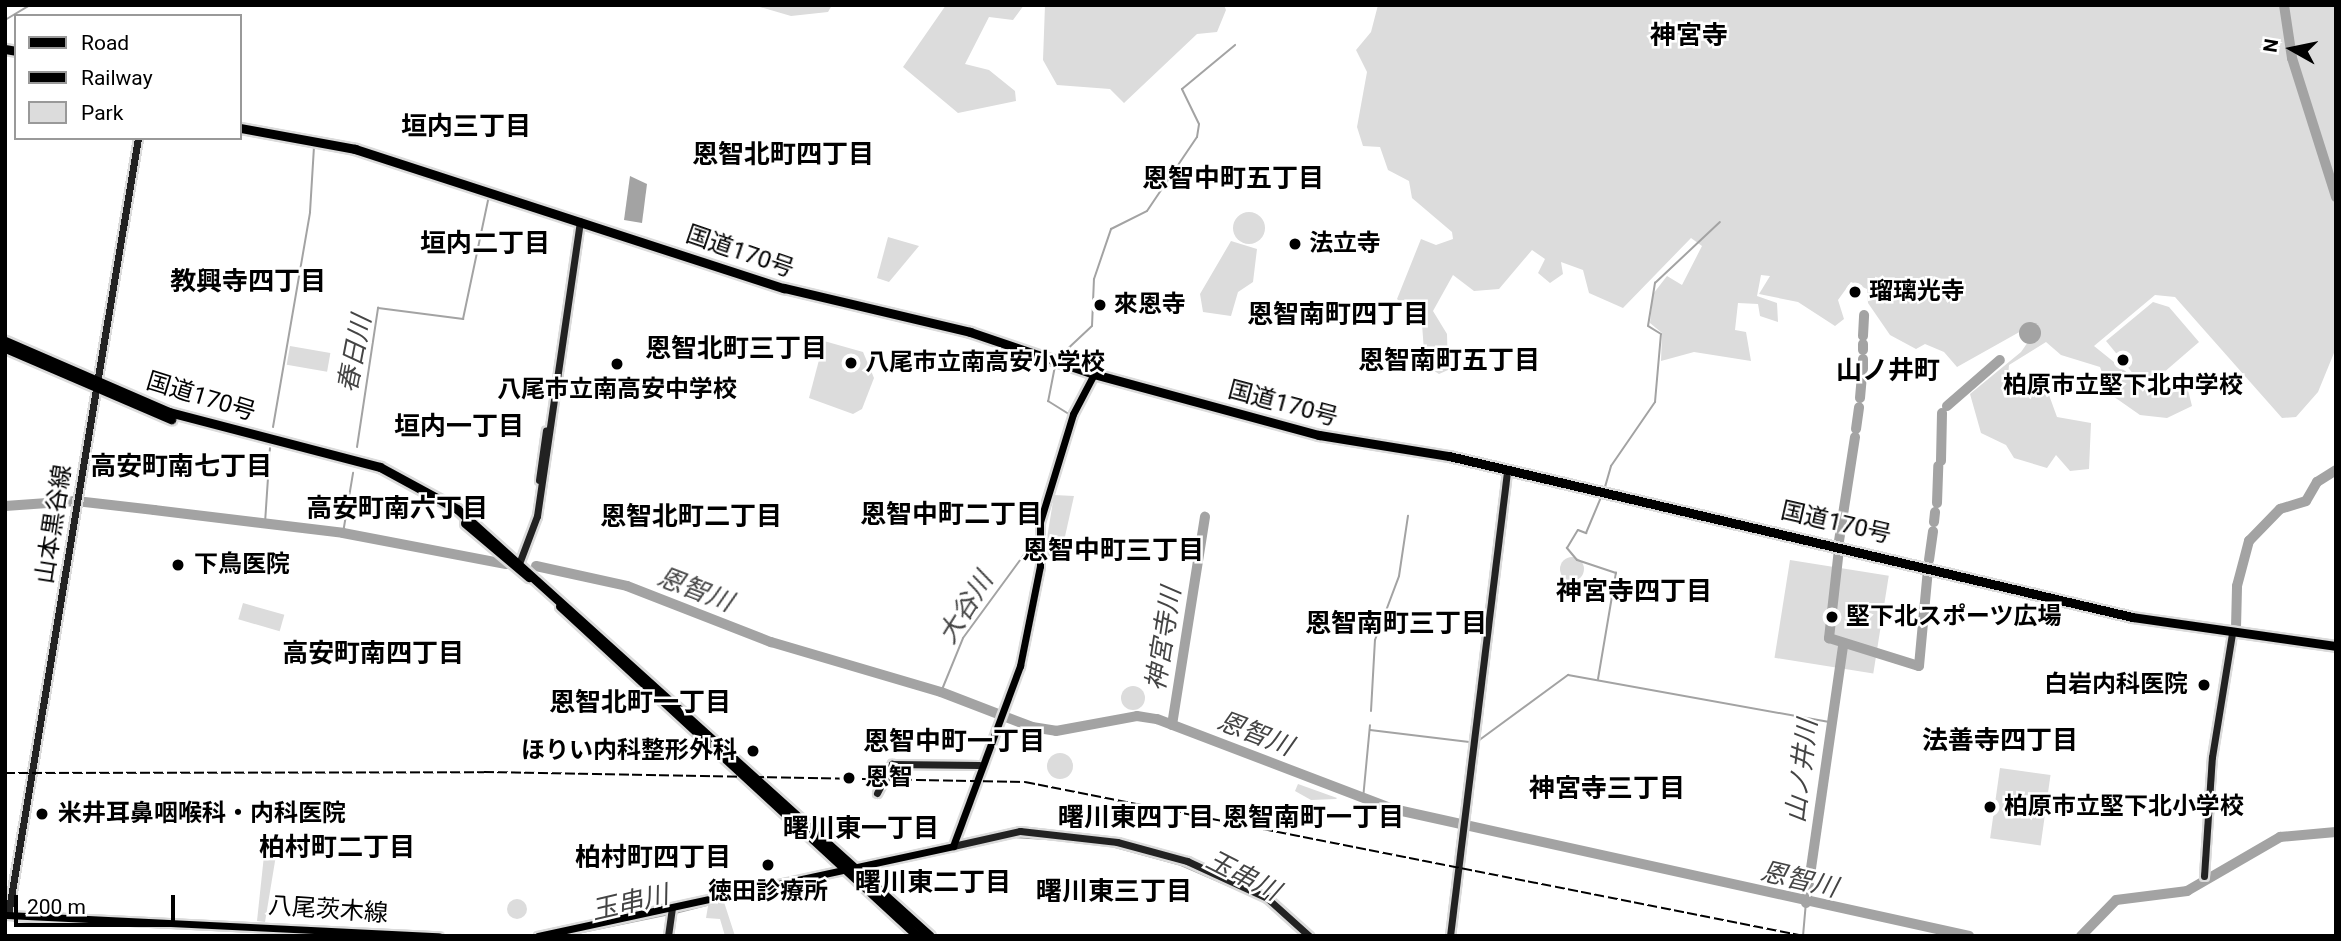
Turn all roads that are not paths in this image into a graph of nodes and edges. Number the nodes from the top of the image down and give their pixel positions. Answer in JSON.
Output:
{"nodes":[{"id":1,"x":242,"y":128,"type":"edge"},
{"id":2,"x":138,"y":140,"type":"edge"},
{"id":3,"x":580,"y":221,"type":"junction"},
{"id":4,"x":5,"y":341,"type":"edge"},
{"id":5,"x":5,"y":348,"type":"edge"},
{"id":6,"x":1094,"y":374,"type":"junction"},
{"id":7,"x":96,"y":384,"type":"junction"},
{"id":8,"x":1507,"y":473,"type":"junction"},
{"id":9,"x":519,"y":561,"type":"junction"},
{"id":10,"x":2232,"y":633,"type":"junction"},
{"id":11,"x":2336,"y":646,"type":"edge"},
{"id":12,"x":979,"y":765,"type":"junction"},
{"id":13,"x":877,"y":793,"type":"dead end"},
{"id":14,"x":953,"y":846,"type":"junction"},
{"id":15,"x":848,"y":865,"type":"junction"},
{"id":16,"x":2204,"y":876,"type":"dead end"},
{"id":17,"x":672,"y":909,"type":"junction"},
{"id":18,"x":7,"y":915,"type":"edge"},
{"id":19,"x":361,"y":934,"type":"edge"},
{"id":20,"x":438,"y":936,"type":"edge"},
{"id":21,"x":538,"y":936,"type":"edge"},
{"id":22,"x":668,"y":936,"type":"edge"},
{"id":23,"x":918,"y":936,"type":"edge"},
{"id":24,"x":930,"y":936,"type":"edge"},
{"id":25,"x":1309,"y":936,"type":"edge"},
{"id":26,"x":1450,"y":936,"type":"edge"}],
"edges":[{"from":1,"to":3,"type":"highway","name":"国道170号"},
{"from":2,"to":7,"type":"street","name":"山本黒谷線"},
{"from":3,"to":6,"type":"highway","name":"国道170号"},
{"from":3,"to":9,"type":"street"},
{"from":4,"to":7,"type":"highway","name":"国道170号"},
{"from":5,"to":7,"type":"highway","name":"国道170号"},
{"from":6,"to":8,"type":"highway","name":"国道170号"},
{"from":6,"to":12,"type":"main road"},
{"from":7,"to":9,"type":"highway","name":"国道170号"},
{"from":7,"to":9,"type":"highway","name":"国道170号"},
{"from":7,"to":18,"type":"street","name":"山本黒谷線"},
{"from":8,"to":10,"type":"highway","name":"国道170号"},
{"from":8,"to":26,"type":"street"},
{"from":9,"to":15,"type":"highway","name":"国道170号"},
{"from":9,"to":15,"type":"highway","name":"国道170号"},
{"from":10,"to":11,"type":"highway","name":"国道170号"},
{"from":10,"to":16,"type":"street"},
{"from":12,"to":13,"type":"street"},
{"from":12,"to":14,"type":"main road"},
{"from":14,"to":15,"type":"main road"},
{"from":14,"to":25,"type":"street"},
{"from":15,"to":17,"type":"main road"},
{"from":15,"to":23,"type":"highway","name":"国道170号"},
{"from":15,"to":24,"type":"highway","name":"国道170号"},
{"from":17,"to":21,"type":"main road"},
{"from":17,"to":22,"type":"street"},
{"from":18,"to":19,"type":"main road","name":"八尾茨木線"},
{"from":19,"to":20,"type":"main road","name":"八尾茨木線"}]}
